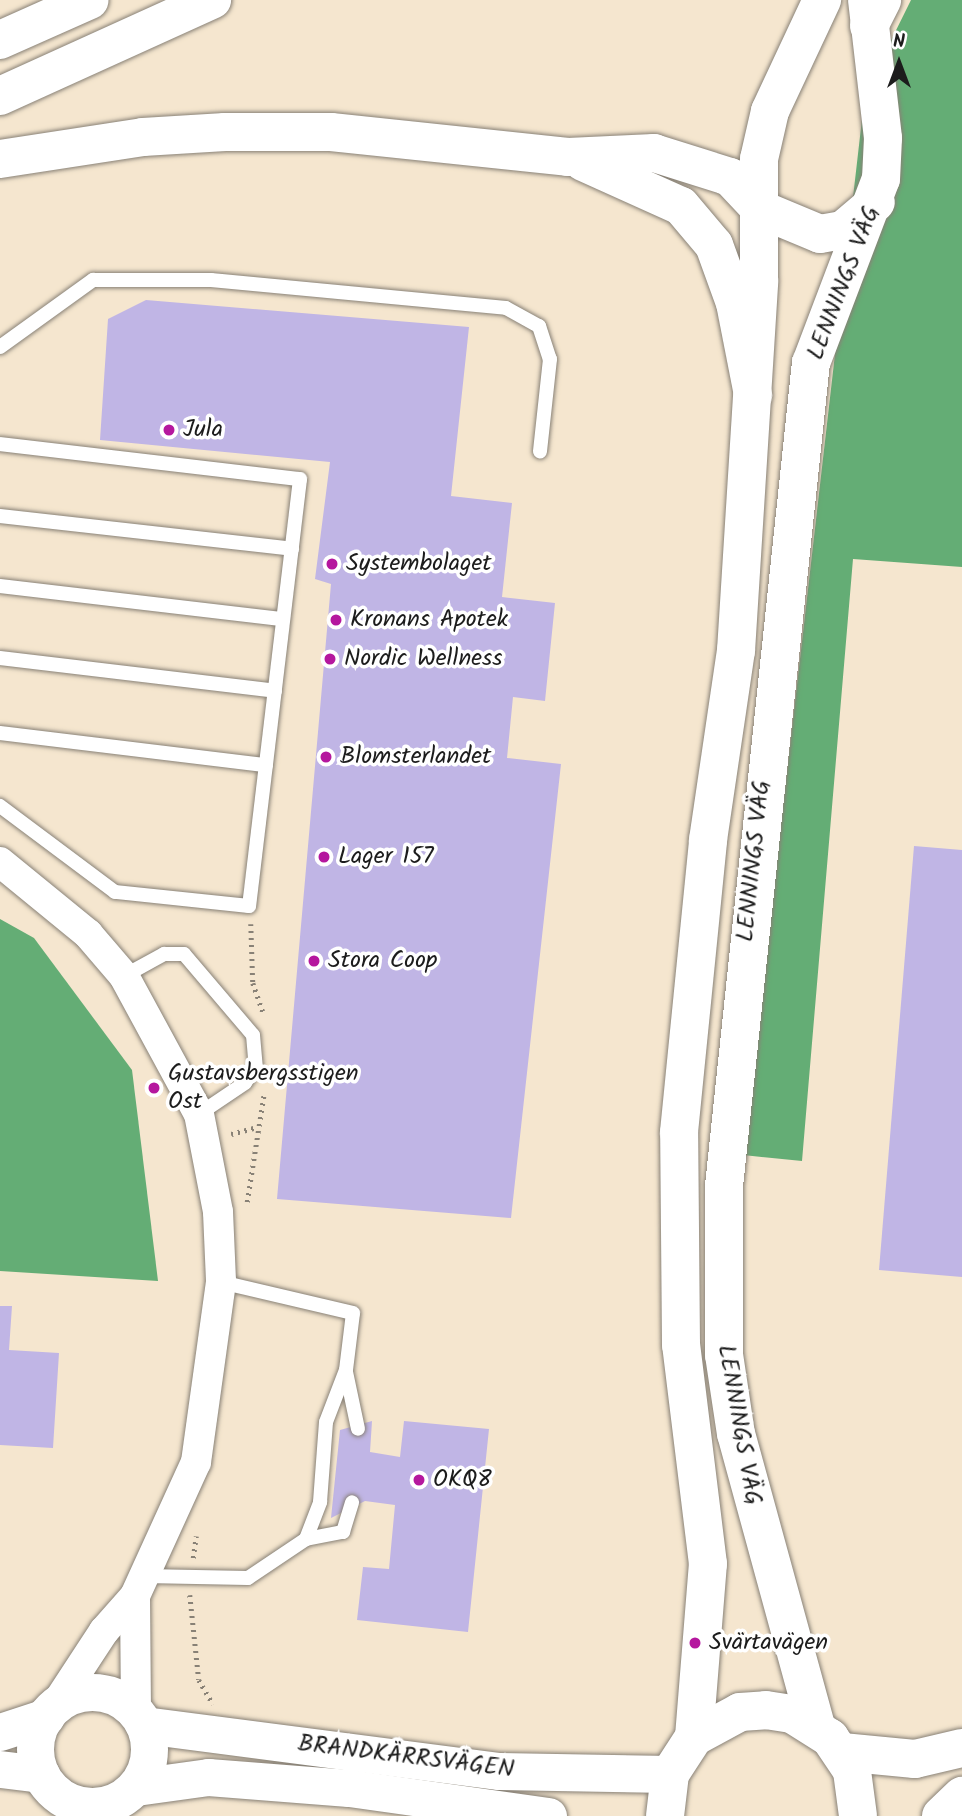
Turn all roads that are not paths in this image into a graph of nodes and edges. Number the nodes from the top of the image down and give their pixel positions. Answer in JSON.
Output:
{"nodes":[{"id":1,"x":90,"y":0,"type":"edge"},
{"id":2,"x":212,"y":0,"type":"edge"},
{"id":3,"x":822,"y":0,"type":"edge"},
{"id":4,"x":873,"y":9,"type":"edge"},
{"id":5,"x":0,"y":40,"type":"edge"},
{"id":6,"x":0,"y":96,"type":"edge"},
{"id":7,"x":568,"y":157,"type":"junction"},
{"id":8,"x":0,"y":159,"type":"edge"},
{"id":9,"x":876,"y":202,"type":"junction"},
{"id":10,"x":760,"y":209,"type":"junction"},
{"id":11,"x":0,"y":347,"type":"edge"},
{"id":12,"x":753,"y":395,"type":"junction"},
{"id":13,"x":0,"y":444,"type":"edge"},
{"id":14,"x":540,"y":452,"type":"dead end"},
{"id":15,"x":0,"y":516,"type":"edge"},
{"id":16,"x":292,"y":549,"type":"junction"},
{"id":17,"x":0,"y":586,"type":"edge"},
{"id":18,"x":283,"y":619,"type":"junction"},
{"id":19,"x":0,"y":658,"type":"edge"},
{"id":20,"x":275,"y":691,"type":"junction"},
{"id":21,"x":0,"y":733,"type":"edge"},
{"id":22,"x":266,"y":765,"type":"junction"},
{"id":23,"x":0,"y":806,"type":"edge"},
{"id":24,"x":0,"y":862,"type":"edge"},
{"id":25,"x":124,"y":976,"type":"junction"},
{"id":26,"x":199,"y":1114,"type":"junction"},
{"id":27,"x":221,"y":1282,"type":"junction"},
{"id":28,"x":346,"y":1370,"type":"junction"},
{"id":29,"x":358,"y":1429,"type":"dead end"},
{"id":30,"x":352,"y":1502,"type":"dead end"},
{"id":31,"x":306,"y":1539,"type":"junction"},
{"id":32,"x":139,"y":1586,"type":"junction"},
{"id":33,"x":50,"y":1712,"type":"junction"},
{"id":34,"x":140,"y":1718,"type":"junction"},
{"id":35,"x":0,"y":1732,"type":"edge"},
{"id":36,"x":694,"y":1737,"type":"junction"},
{"id":37,"x":829,"y":1739,"type":"junction"},
{"id":38,"x":962,"y":1748,"type":"edge"},
{"id":39,"x":0,"y":1769,"type":"edge"},
{"id":40,"x":670,"y":1774,"type":"junction"},
{"id":41,"x":54,"y":1794,"type":"edge"},
{"id":42,"x":962,"y":1796,"type":"edge"},
{"id":43,"x":124,"y":1801,"type":"edge"},
{"id":44,"x":548,"y":1816,"type":"edge"},
{"id":45,"x":665,"y":1816,"type":"edge"},
{"id":46,"x":858,"y":1816,"type":"edge"},
{"id":47,"x":941,"y":1816,"type":"edge"}],
"edges":[{"from":1,"to":5,"type":"main road"},
{"from":2,"to":6,"type":"main road"},
{"from":3,"to":10,"type":"main road","name":"LENNINGS VÄG"},
{"from":4,"to":9,"type":"main road","name":"LENNINGS VÄG"},
{"from":7,"to":8,"type":"main road"},
{"from":7,"to":10,"type":"main road"},
{"from":7,"to":12,"type":"main road"},
{"from":9,"to":10,"type":"main road"},
{"from":9,"to":37,"type":"main road","name":"LENNINGS VÄG"},
{"from":10,"to":12,"type":"main road","name":"LENNINGS VÄG"},
{"from":11,"to":14,"type":"lane"},
{"from":12,"to":36,"type":"main road","name":"LENNINGS VÄG"},
{"from":13,"to":16,"type":"lane"},
{"from":15,"to":16,"type":"lane"},
{"from":16,"to":18,"type":"lane"},
{"from":17,"to":18,"type":"lane"},
{"from":18,"to":20,"type":"lane"},
{"from":19,"to":20,"type":"lane"},
{"from":20,"to":22,"type":"lane"},
{"from":21,"to":22,"type":"lane"},
{"from":22,"to":23,"type":"lane"},
{"from":24,"to":25,"type":"street"},
{"from":25,"to":26,"type":"street"},
{"from":25,"to":26,"type":"lane"},
{"from":26,"to":27,"type":"street"},
{"from":27,"to":28,"type":"lane"},
{"from":27,"to":32,"type":"street"},
{"from":28,"to":29,"type":"lane"},
{"from":28,"to":31,"type":"lane"},
{"from":30,"to":31,"type":"lane"},
{"from":31,"to":32,"type":"lane"},
{"from":32,"to":33,"type":"street"},
{"from":32,"to":34,"type":"street"},
{"from":33,"to":34,"type":"street"},
{"from":33,"to":35,"type":"street"},
{"from":33,"to":41,"type":"street"},
{"from":34,"to":40,"type":"street","name":"BRANDKÄRRSVÄGEN"},
{"from":34,"to":43,"type":"street"},
{"from":36,"to":37,"type":"main road"},
{"from":36,"to":40,"type":"main road"},
{"from":37,"to":38,"type":"main road"},
{"from":37,"to":46,"type":"main road","name":"LENNINGS VÄG"},
{"from":39,"to":41,"type":"street"},
{"from":40,"to":45,"type":"main road"},
{"from":41,"to":43,"type":"street"},
{"from":42,"to":47,"type":"main road"},
{"from":43,"to":44,"type":"street","name":"BRANDKÄRRSVÄGEN"}]}
